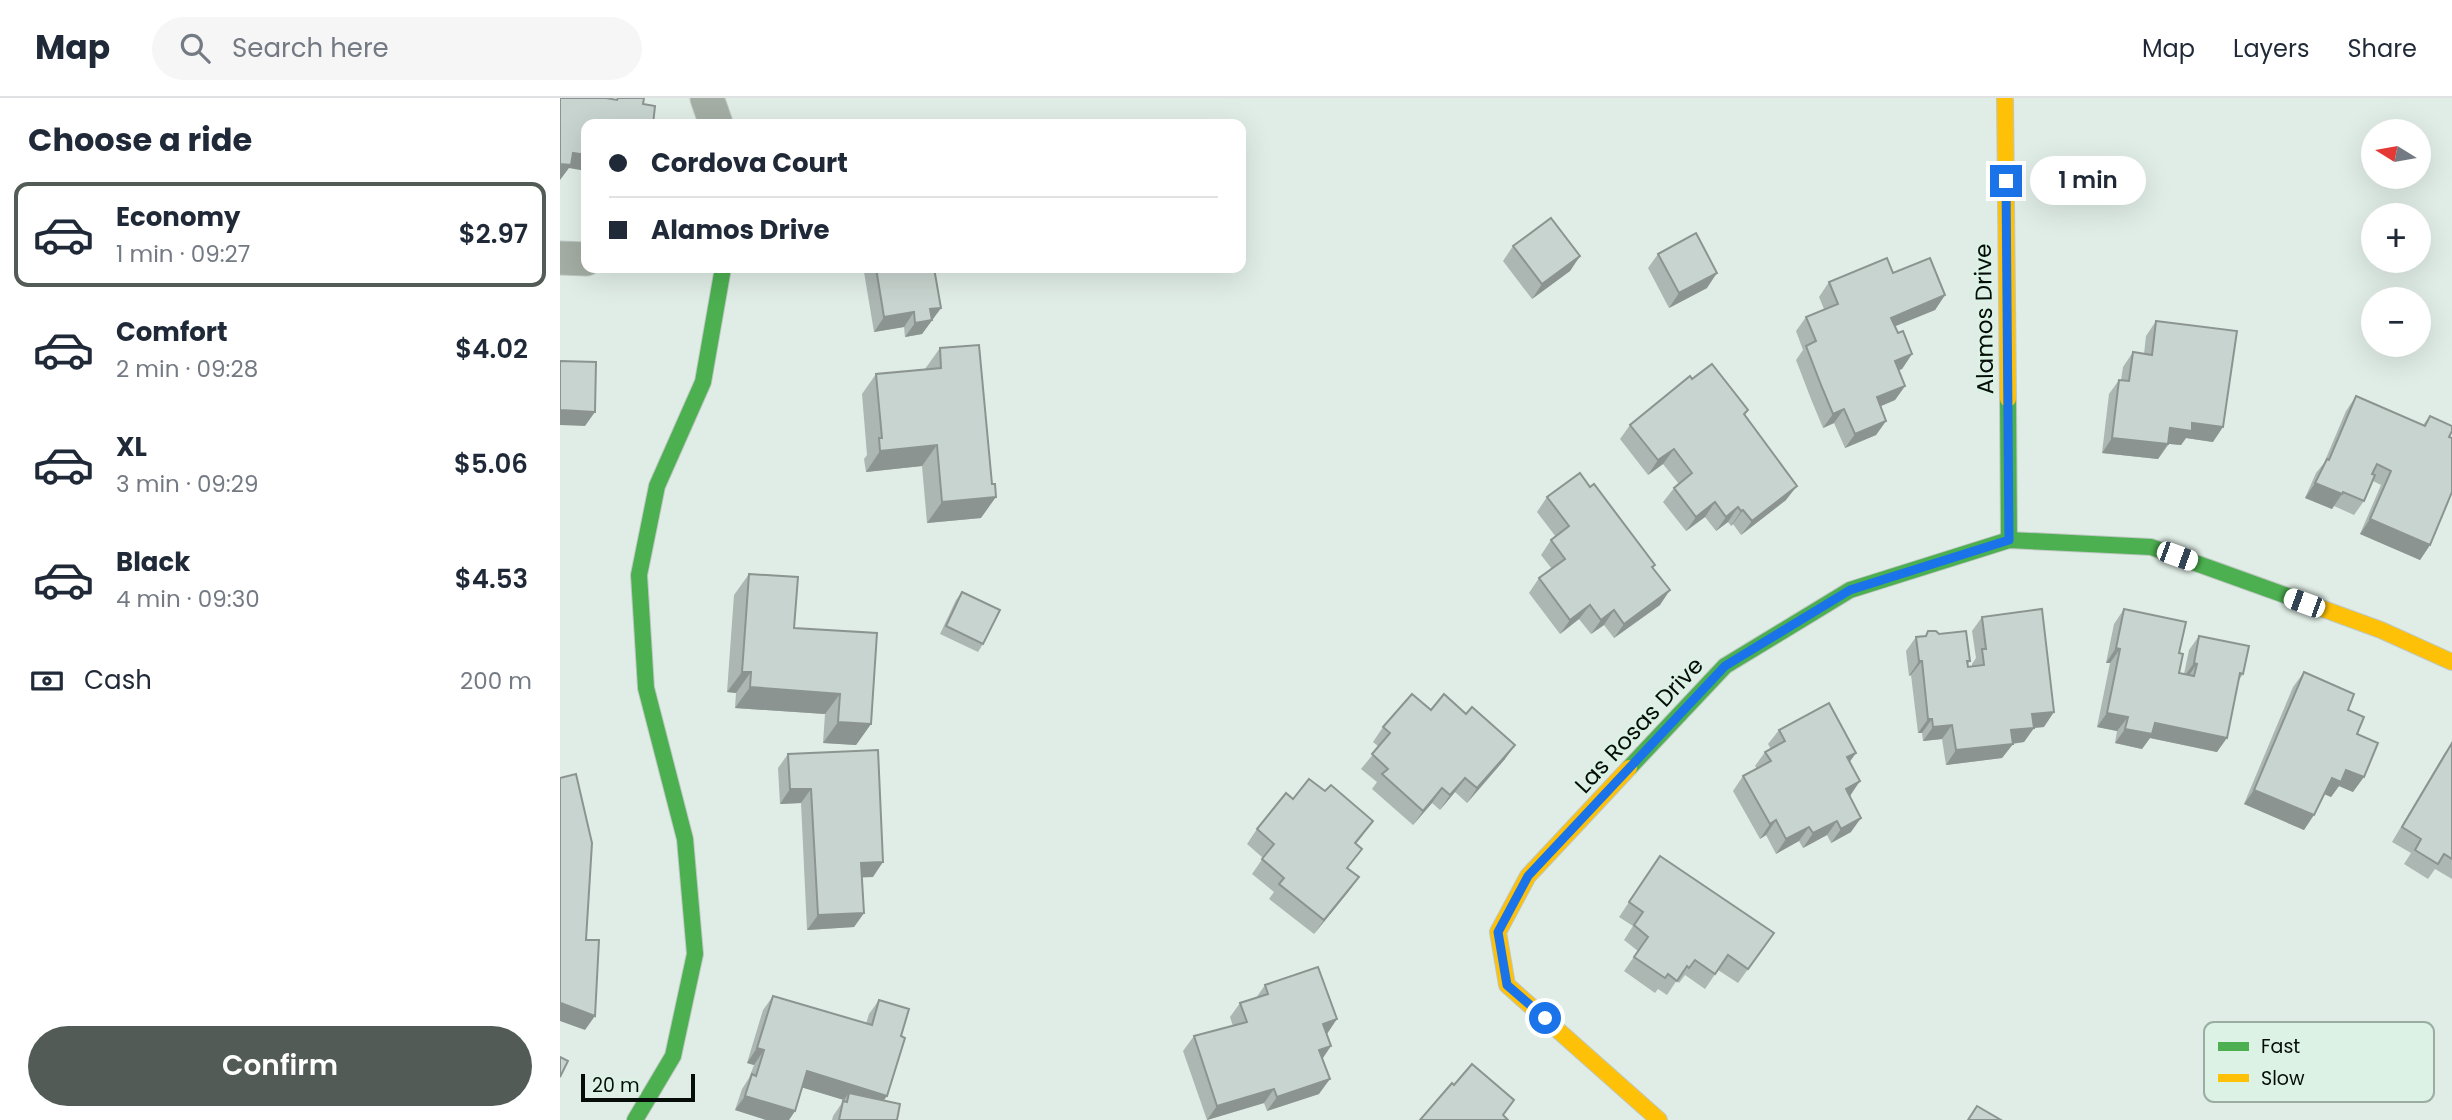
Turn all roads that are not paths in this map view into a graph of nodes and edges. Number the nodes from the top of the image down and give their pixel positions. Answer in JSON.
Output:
{"nodes":[{"id":1,"x":707,"y":98,"type":"edge"},
{"id":2,"x":2005,"y":98,"type":"edge"},
{"id":3,"x":714,"y":119,"type":"edge"},
{"id":4,"x":560,"y":258,"type":"edge"},
{"id":5,"x":581,"y":259,"type":"edge"},
{"id":6,"x":722,"y":273,"type":"edge"},
{"id":7,"x":2009,"y":540,"type":"junction"},
{"id":8,"x":2452,"y":662,"type":"edge"},
{"id":9,"x":635,"y":1120,"type":"edge"},
{"id":10,"x":1659,"y":1120,"type":"edge"}],
"edges":[{"from":1,"to":3,"type":"street"},
{"from":2,"to":7,"type":"street","name":"Alamos Drive"},
{"from":4,"to":5,"type":"street"},
{"from":6,"to":9,"type":"street"},
{"from":7,"to":8,"type":"street","name":"Las Rosas Drive"},
{"from":7,"to":10,"type":"street","name":"Las Rosas Drive"}]}
